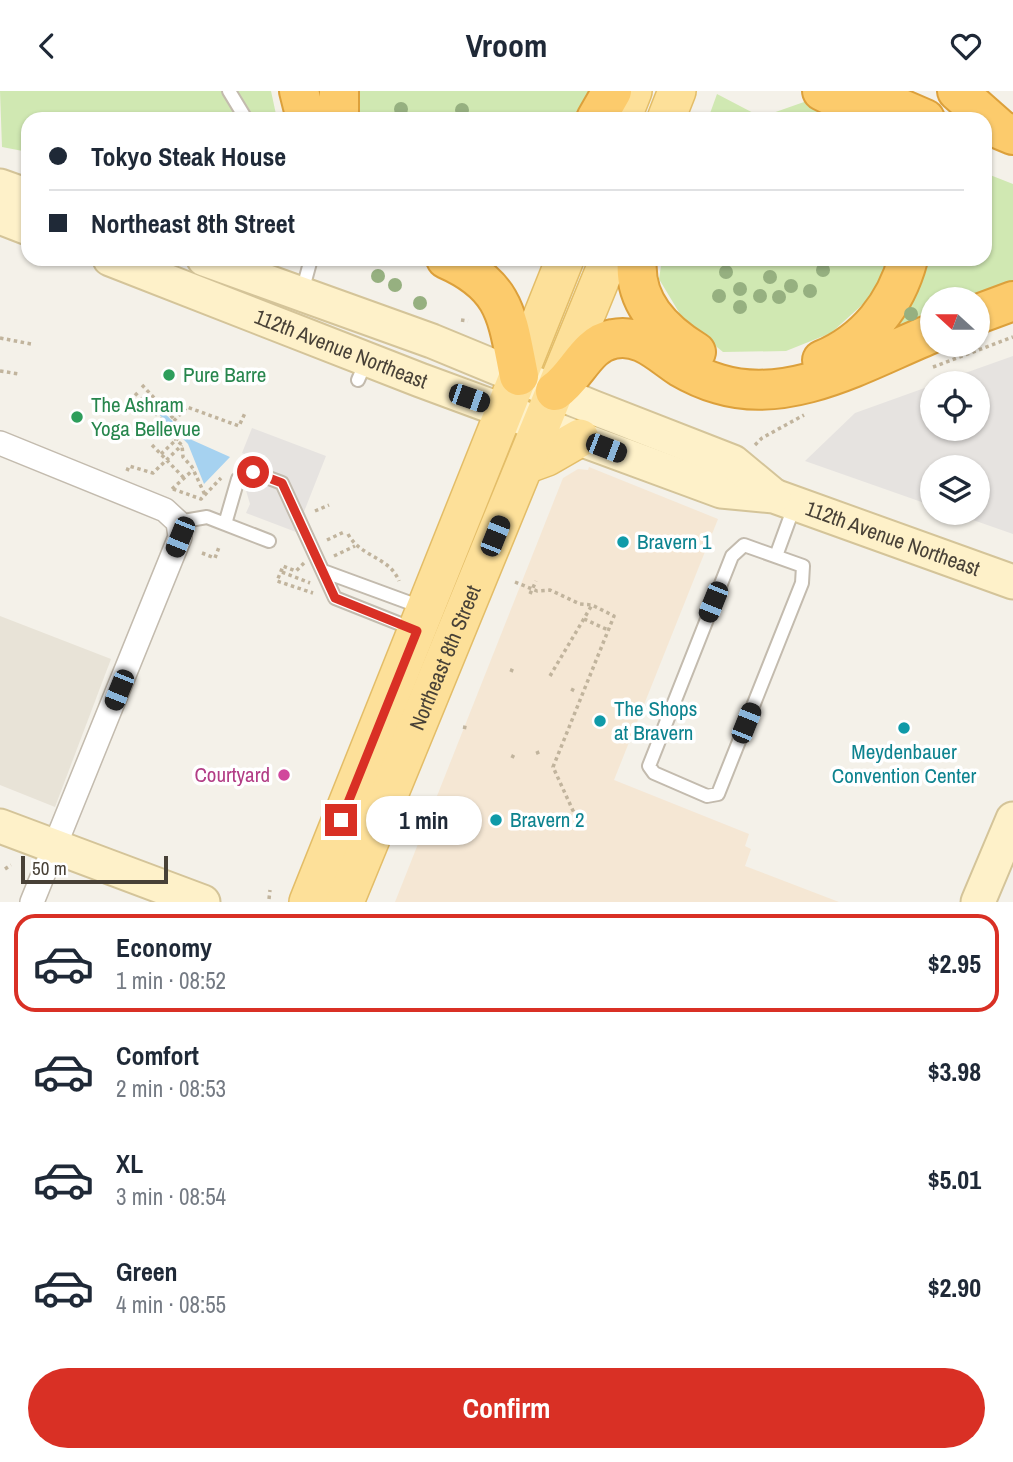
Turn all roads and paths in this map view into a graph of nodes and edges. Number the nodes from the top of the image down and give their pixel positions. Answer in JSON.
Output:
{"nodes":[{"id":1,"x":229,"y":91,"type":"edge"},
{"id":2,"x":299,"y":91,"type":"edge"},
{"id":3,"x":339,"y":91,"type":"edge"},
{"id":4,"x":612,"y":91,"type":"edge"},
{"id":5,"x":633,"y":91,"type":"edge"},
{"id":6,"x":822,"y":91,"type":"edge"},
{"id":7,"x":860,"y":91,"type":"edge"},
{"id":8,"x":958,"y":91,"type":"edge"},
{"id":9,"x":1013,"y":111,"type":"edge"},
{"id":10,"x":242,"y":112,"type":"edge"},
{"id":11,"x":304,"y":112,"type":"edge"},
{"id":12,"x":339,"y":112,"type":"edge"},
{"id":13,"x":600,"y":112,"type":"edge"},
{"id":14,"x":625,"y":112,"type":"edge"},
{"id":15,"x":857,"y":112,"type":"edge"},
{"id":16,"x":909,"y":112,"type":"edge"},
{"id":17,"x":981,"y":112,"type":"edge"},
{"id":18,"x":992,"y":122,"type":"edge"},
{"id":19,"x":1013,"y":135,"type":"edge"},
{"id":20,"x":992,"y":149,"type":"edge"},
{"id":21,"x":1013,"y":159,"type":"edge"},
{"id":22,"x":0,"y":186,"type":"edge"},
{"id":23,"x":21,"y":194,"type":"edge"},
{"id":24,"x":0,"y":217,"type":"edge"},
{"id":25,"x":21,"y":225,"type":"edge"},
{"id":26,"x":126,"y":266,"type":"edge"},
{"id":27,"x":224,"y":266,"type":"edge"},
{"id":28,"x":309,"y":266,"type":"edge"},
{"id":29,"x":462,"y":266,"type":"edge"},
{"id":30,"x":562,"y":266,"type":"edge"},
{"id":31,"x":606,"y":266,"type":"edge"},
{"id":32,"x":637,"y":266,"type":"edge"},
{"id":33,"x":905,"y":266,"type":"edge"},
{"id":34,"x":302,"y":293,"type":"junction"},
{"id":35,"x":1013,"y":301,"type":"edge"},
{"id":36,"x":990,"y":310,"type":"edge"},
{"id":37,"x":461,"y":320,"type":"dead end"},
{"id":38,"x":468,"y":321,"type":"dead end"},
{"id":39,"x":0,"y":338,"type":"edge"},
{"id":40,"x":920,"y":338,"type":"edge"},
{"id":41,"x":31,"y":344,"type":"dead end"},
{"id":42,"x":0,"y":371,"type":"edge"},
{"id":43,"x":19,"y":374,"type":"dead end"},
{"id":44,"x":519,"y":376,"type":"junction"},
{"id":45,"x":142,"y":386,"type":"dead end"},
{"id":46,"x":135,"y":393,"type":"dead end"},
{"id":47,"x":548,"y":407,"type":"junction"},
{"id":48,"x":163,"y":408,"type":"junction"},
{"id":49,"x":505,"y":411,"type":"junction"},
{"id":50,"x":245,"y":412,"type":"dead end"},
{"id":51,"x":157,"y":414,"type":"junction"},
{"id":52,"x":175,"y":420,"type":"junction"},
{"id":53,"x":169,"y":426,"type":"junction"},
{"id":54,"x":580,"y":438,"type":"junction"},
{"id":55,"x":176,"y":440,"type":"junction"},
{"id":56,"x":0,"y":443,"type":"edge"},
{"id":57,"x":152,"y":445,"type":"dead end"},
{"id":58,"x":182,"y":445,"type":"junction"},
{"id":59,"x":161,"y":454,"type":"junction"},
{"id":60,"x":167,"y":460,"type":"junction"},
{"id":61,"x":525,"y":465,"type":"junction"},
{"id":62,"x":193,"y":470,"type":"junction"},
{"id":63,"x":127,"y":471,"type":"dead end"},
{"id":64,"x":222,"y":476,"type":"dead end"},
{"id":65,"x":184,"y":478,"type":"junction"},
{"id":66,"x":205,"y":495,"type":"junction"},
{"id":67,"x":785,"y":500,"type":"junction"},
{"id":68,"x":329,"y":505,"type":"dead end"},
{"id":69,"x":316,"y":511,"type":"dead end"},
{"id":70,"x":178,"y":522,"type":"junction"},
{"id":71,"x":225,"y":524,"type":"junction"},
{"id":72,"x":327,"y":540,"type":"dead end"},
{"id":73,"x":269,"y":541,"type":"dead end"},
{"id":74,"x":355,"y":546,"type":"junction"},
{"id":75,"x":219,"y":547,"type":"dead end"},
{"id":76,"x":202,"y":553,"type":"dead end"},
{"id":77,"x":334,"y":556,"type":"dead end"},
{"id":78,"x":776,"y":556,"type":"junction"},
{"id":79,"x":305,"y":562,"type":"dead end"},
{"id":80,"x":323,"y":571,"type":"junction"},
{"id":81,"x":281,"y":572,"type":"junction"},
{"id":82,"x":404,"y":579,"type":"dead end"},
{"id":83,"x":536,"y":581,"type":"dead end"},
{"id":84,"x":515,"y":582,"type":"dead end"},
{"id":85,"x":1013,"y":582,"type":"edge"},
{"id":86,"x":312,"y":584,"type":"dead end"},
{"id":87,"x":531,"y":591,"type":"junction"},
{"id":88,"x":313,"y":593,"type":"dead end"},
{"id":89,"x":592,"y":605,"type":"junction"},
{"id":90,"x":584,"y":619,"type":"junction"},
{"id":91,"x":421,"y":620,"type":"junction"},
{"id":92,"x":608,"y":630,"type":"junction"},
{"id":93,"x":550,"y":676,"type":"dead end"},
{"id":94,"x":514,"y":752,"type":"dead end"},
{"id":95,"x":512,"y":758,"type":"dead end"},
{"id":96,"x":1013,"y":819,"type":"edge"},
{"id":97,"x":580,"y":826,"type":"dead end"},
{"id":98,"x":0,"y":827,"type":"edge"},
{"id":99,"x":55,"y":848,"type":"junction"},
{"id":100,"x":11,"y":865,"type":"dead end"},
{"id":101,"x":5,"y":869,"type":"dead end"},
{"id":102,"x":270,"y":890,"type":"dead end"},
{"id":103,"x":269,"y":899,"type":"dead end"},
{"id":104,"x":32,"y":902,"type":"edge"},
{"id":105,"x":203,"y":902,"type":"edge"},
{"id":106,"x":308,"y":902,"type":"edge"},
{"id":107,"x":345,"y":902,"type":"edge"},
{"id":108,"x":978,"y":902,"type":"edge"}],
"edges":[{"from":1,"to":10,"type":"lane"},
{"from":2,"to":11,"type":"highway"},
{"from":3,"to":12,"type":"highway"},
{"from":4,"to":13,"type":"highway"},
{"from":5,"to":14,"type":"main road"},
{"from":6,"to":15,"type":"highway"},
{"from":7,"to":16,"type":"highway"},
{"from":8,"to":9,"type":"highway"},
{"from":8,"to":17,"type":"highway"},
{"from":18,"to":19,"type":"highway"},
{"from":20,"to":21,"type":"highway"},
{"from":22,"to":23,"type":"main road"},
{"from":24,"to":25,"type":"main road"},
{"from":26,"to":49,"type":"main road","name":"112th Avenue Northeast"},
{"from":27,"to":34,"type":"main road","name":"112th Avenue Northeast"},
{"from":28,"to":34,"type":"lane"},
{"from":29,"to":44,"type":"highway"},
{"from":30,"to":44,"type":"main road","name":"Northeast 8th Street"},
{"from":31,"to":47,"type":"main road","name":"Northeast 8th Street"},
{"from":32,"to":33,"type":"highway"},
{"from":34,"to":44,"type":"main road","name":"112th Avenue Northeast"},
{"from":35,"to":36,"type":"highway"},
{"from":37,"to":38,"type":"path"},
{"from":39,"to":41,"type":"path"},
{"from":40,"to":47,"type":"highway"},
{"from":42,"to":43,"type":"path"},
{"from":44,"to":47,"type":"main road","name":"112th Avenue Northeast"},
{"from":44,"to":49,"type":"main road","name":"Northeast 8th Street"},
{"from":45,"to":48,"type":"path"},
{"from":46,"to":51,"type":"path"},
{"from":47,"to":49,"type":"main road","name":"112th Avenue Northeast"},
{"from":47,"to":54,"type":"main road","name":"112th Avenue Northeast"},
{"from":47,"to":61,"type":"main road","name":"Northeast 8th Street"},
{"from":47,"to":67,"type":"main road","name":"112th Avenue Northeast"},
{"from":48,"to":51,"type":"path"},
{"from":48,"to":52,"type":"path"},
{"from":49,"to":91,"type":"main road","name":"Northeast 8th Street"},
{"from":50,"to":52,"type":"path"},
{"from":51,"to":53,"type":"path"},
{"from":52,"to":53,"type":"path"},
{"from":53,"to":55,"type":"path"},
{"from":54,"to":61,"type":"main road"},
{"from":54,"to":67,"type":"main road","name":"112th Avenue Northeast"},
{"from":55,"to":58,"type":"path"},
{"from":55,"to":59,"type":"path"},
{"from":56,"to":70,"type":"street"},
{"from":57,"to":59,"type":"path"},
{"from":58,"to":60,"type":"path"},
{"from":58,"to":62,"type":"path"},
{"from":59,"to":60,"type":"path"},
{"from":60,"to":63,"type":"path"},
{"from":60,"to":65,"type":"path"},
{"from":61,"to":107,"type":"main road","name":"Northeast 8th Street"},
{"from":62,"to":65,"type":"path"},
{"from":62,"to":66,"type":"path"},
{"from":64,"to":66,"type":"path"},
{"from":65,"to":66,"type":"path"},
{"from":67,"to":78,"type":"lane"},
{"from":67,"to":85,"type":"main road","name":"112th Avenue Northeast"},
{"from":68,"to":69,"type":"path"},
{"from":70,"to":71,"type":"lane"},
{"from":70,"to":99,"type":"street"},
{"from":71,"to":73,"type":"lane"},
{"from":71,"to":80,"type":"lane"},
{"from":72,"to":74,"type":"path"},
{"from":74,"to":77,"type":"path"},
{"from":74,"to":82,"type":"path"},
{"from":75,"to":76,"type":"path"},
{"from":78,"to":78,"type":"lane"},
{"from":79,"to":81,"type":"path"},
{"from":80,"to":91,"type":"lane"},
{"from":80,"to":91,"type":"lane"},
{"from":81,"to":86,"type":"path"},
{"from":81,"to":88,"type":"path"},
{"from":83,"to":87,"type":"path"},
{"from":84,"to":87,"type":"path"},
{"from":87,"to":89,"type":"path"},
{"from":89,"to":90,"type":"path"},
{"from":89,"to":92,"type":"path"},
{"from":90,"to":92,"type":"path"},
{"from":90,"to":93,"type":"path"},
{"from":91,"to":106,"type":"main road","name":"Northeast 8th Street"},
{"from":92,"to":97,"type":"path"},
{"from":94,"to":95,"type":"path"},
{"from":96,"to":108,"type":"main road"},
{"from":98,"to":99,"type":"main road"},
{"from":99,"to":104,"type":"street"},
{"from":99,"to":105,"type":"main road"},
{"from":100,"to":101,"type":"path"},
{"from":102,"to":103,"type":"path"}]}
